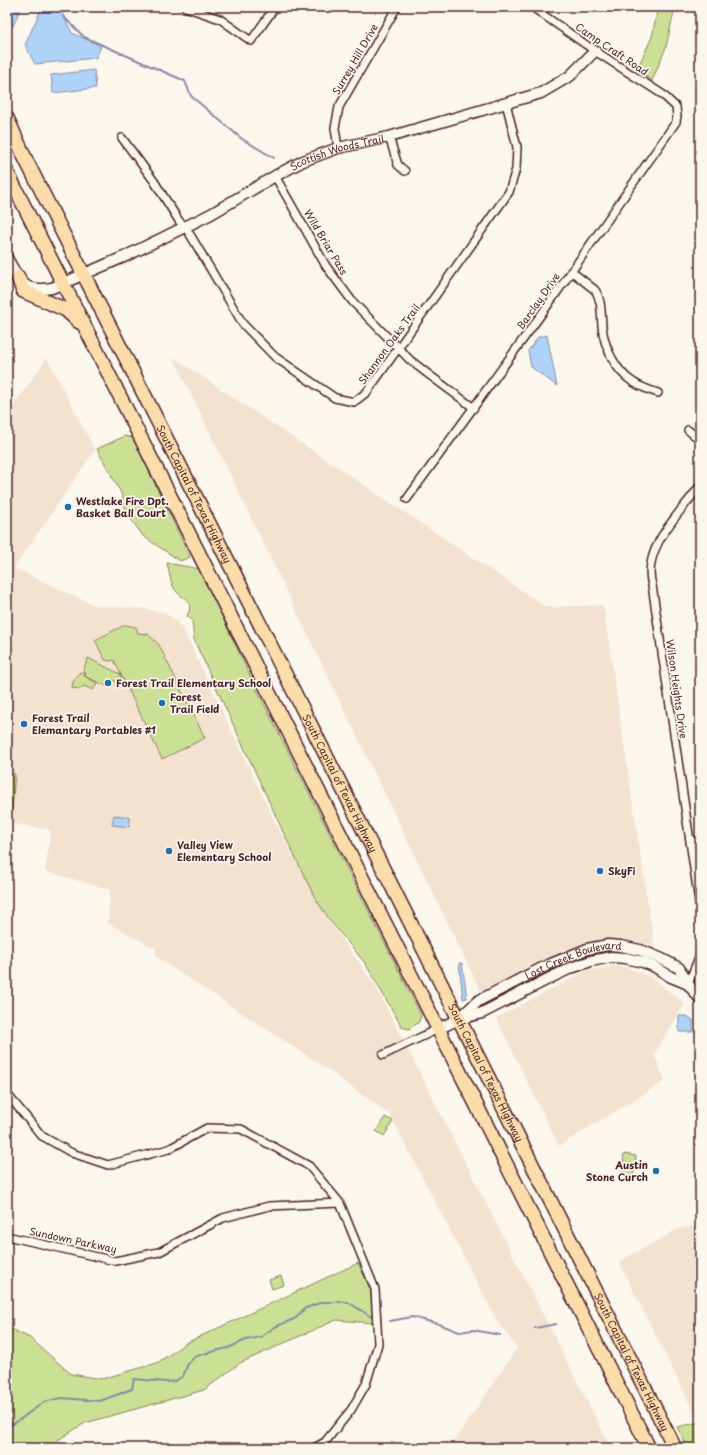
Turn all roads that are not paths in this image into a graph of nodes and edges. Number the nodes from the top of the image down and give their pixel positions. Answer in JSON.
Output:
{"nodes":[{"id":1,"x":185,"y":7,"type":"edge"},
{"id":2,"x":275,"y":7,"type":"edge"},
{"id":3,"x":397,"y":7,"type":"edge"},
{"id":4,"x":532,"y":7,"type":"edge"},
{"id":5,"x":595,"y":51,"type":"junction"},
{"id":6,"x":506,"y":103,"type":"junction"},
{"id":7,"x":677,"y":111,"type":"joint"},
{"id":8,"x":7,"y":118,"type":"edge"},
{"id":9,"x":389,"y":137,"type":"junction"},
{"id":10,"x":122,"y":138,"type":"dead end"},
{"id":11,"x":338,"y":148,"type":"junction"},
{"id":12,"x":405,"y":171,"type":"dead end"},
{"id":13,"x":7,"y":172,"type":"edge"},
{"id":14,"x":275,"y":176,"type":"junction"},
{"id":15,"x":185,"y":226,"type":"junction"},
{"id":16,"x":7,"y":258,"type":"edge"},
{"id":17,"x":571,"y":271,"type":"junction"},
{"id":18,"x":84,"y":274,"type":"junction"},
{"id":19,"x":18,"y":277,"type":"junction"},
{"id":20,"x":63,"y":284,"type":"junction"},
{"id":21,"x":85,"y":327,"type":"junction"},
{"id":22,"x":398,"y":348,"type":"junction"},
{"id":23,"x":658,"y":393,"type":"dead end"},
{"id":24,"x":474,"y":408,"type":"junction"},
{"id":25,"x":688,"y":430,"type":"dead end"},
{"id":26,"x":700,"y":440,"type":"edge"},
{"id":27,"x":699,"y":491,"type":"edge"},
{"id":28,"x":407,"y":499,"type":"dead end"},
{"id":29,"x":700,"y":840,"type":"edge"},
{"id":30,"x":690,"y":842,"type":"junction"},
{"id":31,"x":700,"y":909,"type":"edge"},
{"id":32,"x":700,"y":955,"type":"edge"},
{"id":33,"x":688,"y":984,"type":"junction"},
{"id":34,"x":700,"y":999,"type":"edge"},
{"id":35,"x":459,"y":1019,"type":"junction"},
{"id":36,"x":438,"y":1029,"type":"junction"},
{"id":37,"x":383,"y":1054,"type":"dead end"},
{"id":38,"x":7,"y":1094,"type":"edge"},
{"id":39,"x":340,"y":1203,"type":"junction"},
{"id":40,"x":7,"y":1236,"type":"edge"},
{"id":41,"x":314,"y":1448,"type":"edge"},
{"id":42,"x":649,"y":1448,"type":"edge"},
{"id":43,"x":675,"y":1448,"type":"edge"}],
"edges":[{"from":1,"to":2,"type":"street"},
{"from":3,"to":11,"type":"street","name":"Surrey Hill Drive"},
{"from":4,"to":5,"type":"street","name":"Camp Craft Road"},
{"from":5,"to":6,"type":"street","name":"Scottish Woods Trail"},
{"from":5,"to":7,"type":"street","name":"Camp Craft Road"},
{"from":6,"to":9,"type":"street","name":"Scottish Woods Trail"},
{"from":6,"to":22,"type":"street","name":"Shannon Oaks Trail"},
{"from":7,"to":17,"type":"street","name":"Barclay Drive"},
{"from":8,"to":18,"type":"highway","name":"South Capital of Texas Highway"},
{"from":9,"to":11,"type":"street","name":"Scottish Woods Trail"},
{"from":9,"to":12,"type":"street"},
{"from":10,"to":15,"type":"street","name":"Shannon Oaks Trail"},
{"from":11,"to":14,"type":"street","name":"Scottish Woods Trail"},
{"from":13,"to":20,"type":"highway"},
{"from":14,"to":15,"type":"street","name":"Scottish Woods Trail"},
{"from":14,"to":22,"type":"street","name":"Wild Briar Pass"},
{"from":15,"to":18,"type":"street","name":"Scottish Woods Trail"},
{"from":15,"to":22,"type":"street","name":"Shannon Oaks Trail"},
{"from":16,"to":19,"type":"street"},
{"from":17,"to":23,"type":"street"},
{"from":17,"to":24,"type":"street","name":"Barclay Drive"},
{"from":18,"to":20,"type":"street","name":"Scottish Woods Trail"},
{"from":18,"to":35,"type":"highway","name":"South Capital of Texas Highway"},
{"from":19,"to":20,"type":"street","name":"Scottish Woods Trail"},
{"from":19,"to":21,"type":"highway"},
{"from":20,"to":21,"type":"highway"},
{"from":21,"to":36,"type":"highway"},
{"from":22,"to":24,"type":"street","name":"Wild Briar Pass"},
{"from":24,"to":28,"type":"street","name":"Barclay Drive"},
{"from":25,"to":26,"type":"street"},
{"from":27,"to":30,"type":"street","name":"Wilson Heights Drive"},
{"from":29,"to":30,"type":"street"},
{"from":30,"to":31,"type":"street","name":"Wilson Heights Drive"},
{"from":32,"to":33,"type":"street"},
{"from":33,"to":34,"type":"street","name":"Lost Creek Boulevard"},
{"from":33,"to":35,"type":"street","name":"Lost Creek Boulevard"},
{"from":35,"to":36,"type":"street","name":"Lost Creek Boulevard"},
{"from":35,"to":43,"type":"highway","name":"South Capital of Texas Highway"},
{"from":36,"to":37,"type":"street","name":"Lost Creek Boulevard"},
{"from":36,"to":42,"type":"highway"},
{"from":38,"to":39,"type":"street"},
{"from":39,"to":40,"type":"street","name":"Sundown Parkway"},
{"from":39,"to":41,"type":"street"}]}
